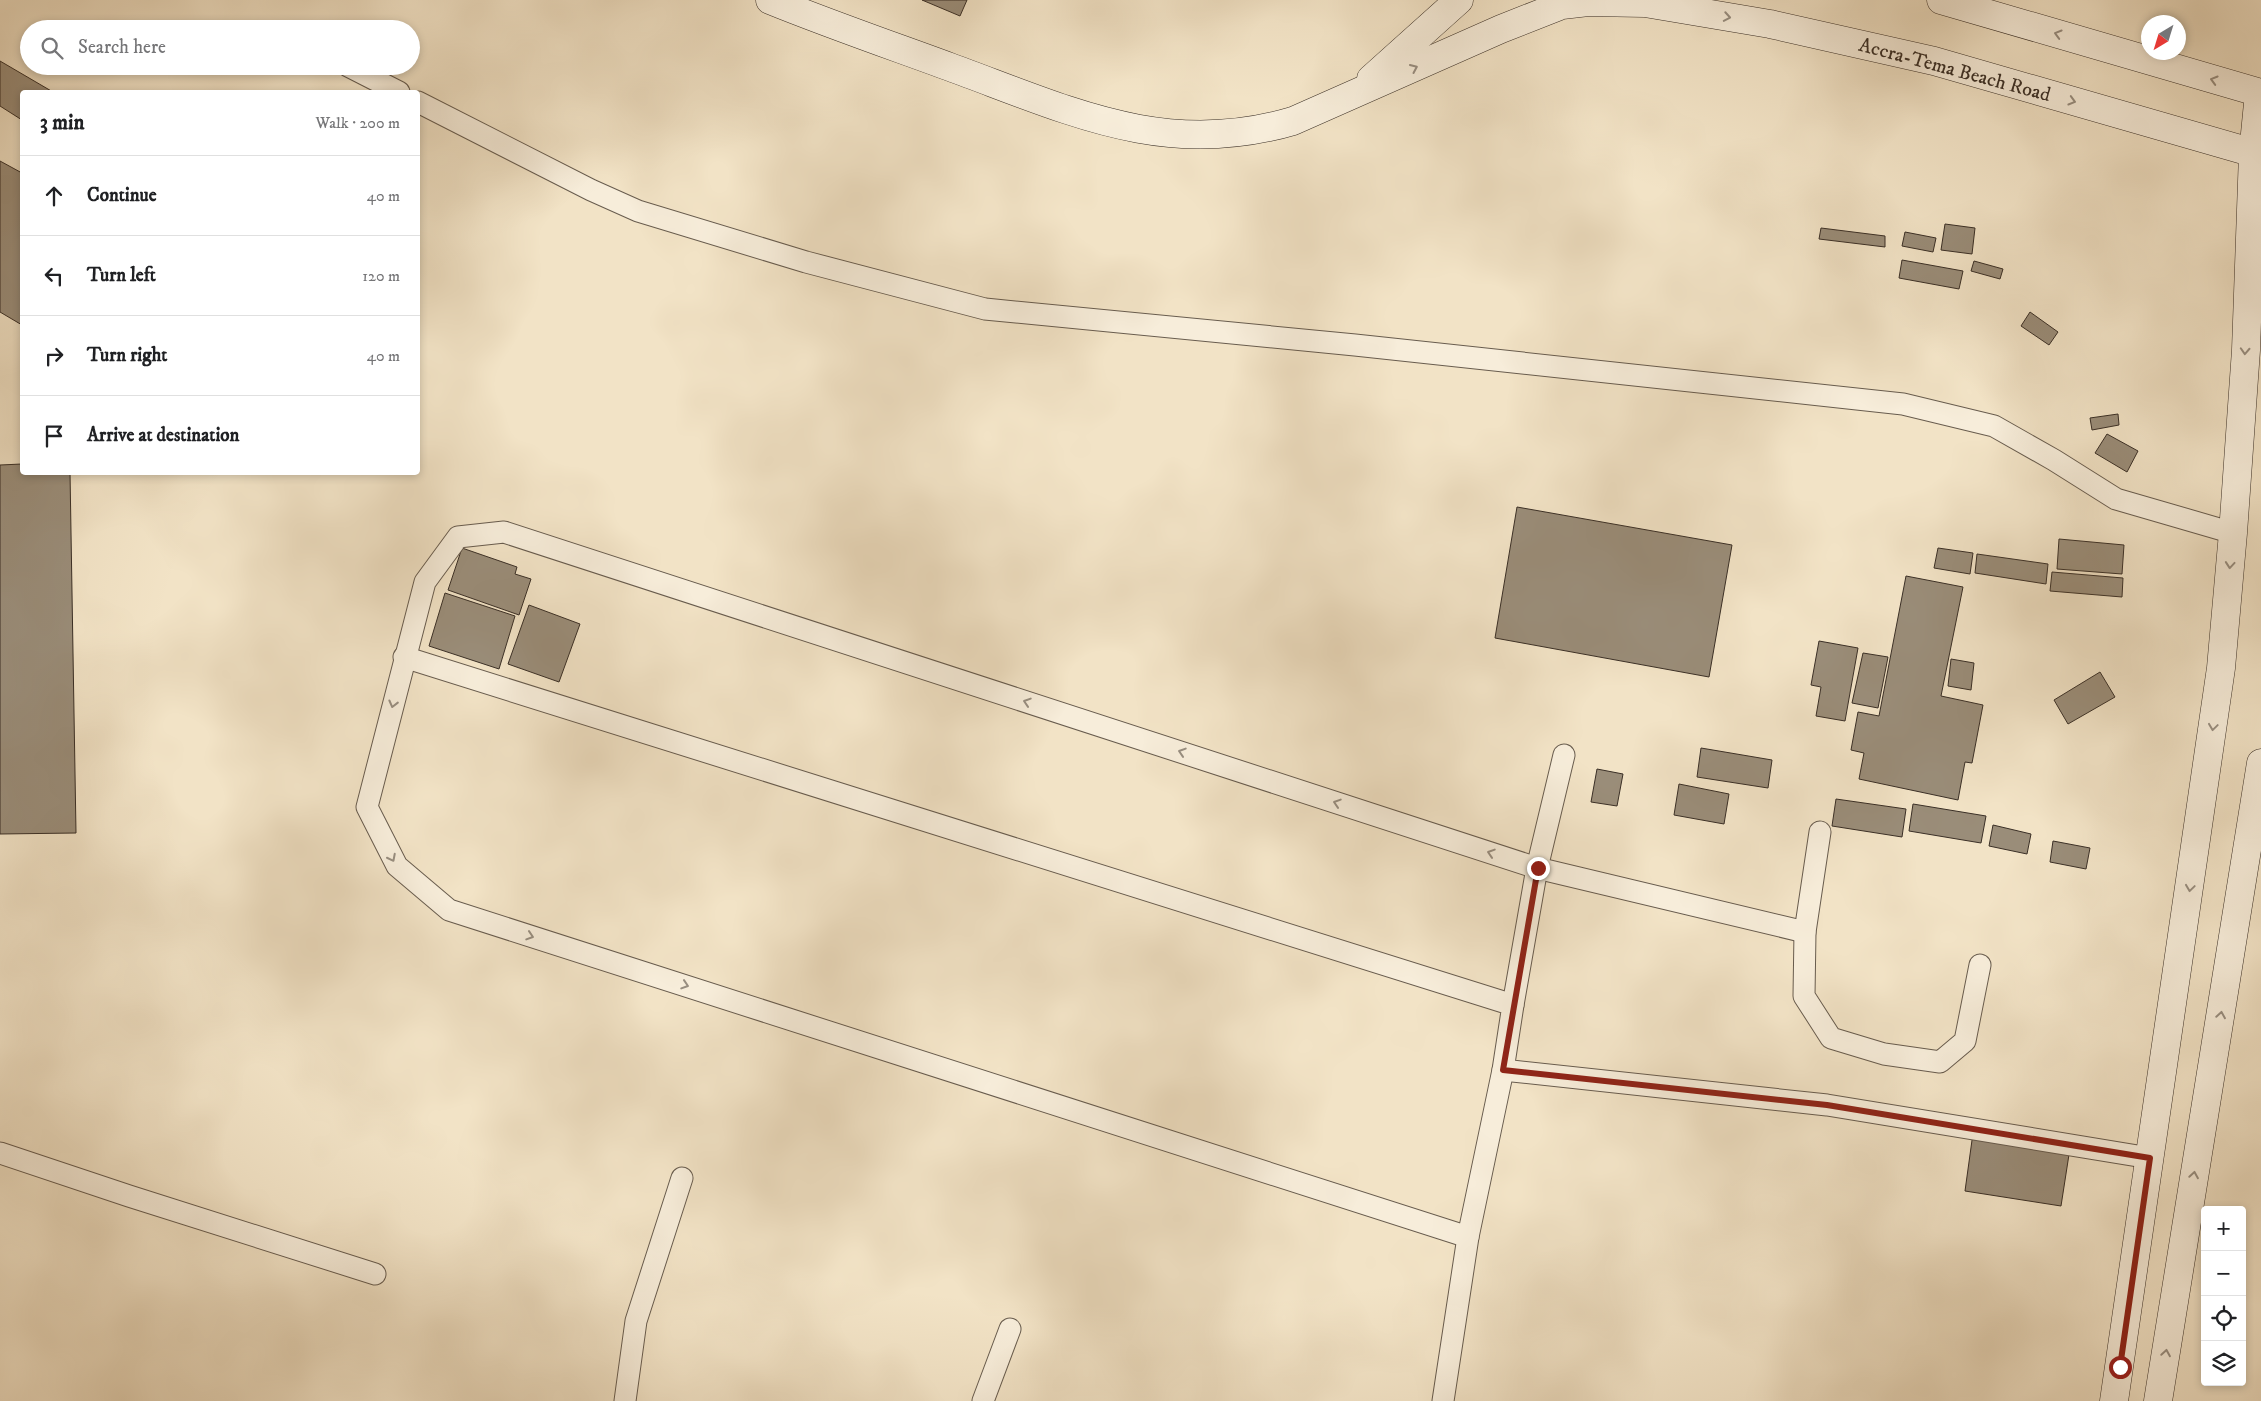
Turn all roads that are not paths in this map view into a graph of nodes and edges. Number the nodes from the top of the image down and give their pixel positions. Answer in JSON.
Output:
{"nodes":[{"id":1,"x":770,"y":0,"type":"edge"},
{"id":2,"x":1459,"y":0,"type":"edge"},
{"id":3,"x":1941,"y":0,"type":"edge"},
{"id":4,"x":1559,"y":3,"type":"edge"},
{"id":5,"x":366,"y":75,"type":"edge"},
{"id":6,"x":395,"y":90,"type":"edge"},
{"id":7,"x":2260,"y":93,"type":"edge"},
{"id":8,"x":1353,"y":95,"type":"junction"},
{"id":9,"x":420,"y":103,"type":"edge"},
{"id":10,"x":2257,"y":155,"type":"edge"},
{"id":11,"x":2233,"y":534,"type":"junction"},
{"id":12,"x":404,"y":657,"type":"junction"},
{"id":13,"x":1564,"y":755,"type":"dead end"},
{"id":14,"x":2261,"y":764,"type":"edge"},
{"id":15,"x":1820,"y":832,"type":"dead end"},
{"id":16,"x":1538,"y":868,"type":"junction"},
{"id":17,"x":1805,"y":932,"type":"junction"},
{"id":18,"x":1980,"y":965,"type":"dead end"},
{"id":19,"x":1513,"y":1005,"type":"junction"},
{"id":20,"x":1503,"y":1070,"type":"junction"},
{"id":21,"x":0,"y":1153,"type":"edge"},
{"id":22,"x":2150,"y":1158,"type":"junction"},
{"id":23,"x":682,"y":1178,"type":"dead end"},
{"id":24,"x":1468,"y":1237,"type":"junction"},
{"id":25,"x":375,"y":1274,"type":"dead end"},
{"id":26,"x":1010,"y":1329,"type":"dead end"},
{"id":27,"x":625,"y":1401,"type":"edge"},
{"id":28,"x":983,"y":1401,"type":"edge"},
{"id":29,"x":1443,"y":1401,"type":"edge"},
{"id":30,"x":2114,"y":1401,"type":"edge"},
{"id":31,"x":2158,"y":1401,"type":"edge"}],
"edges":[{"from":1,"to":8,"type":"main road","name":"Accra-Tema Beach Road"},
{"from":2,"to":8,"type":"main road"},
{"from":7,"to":3,"type":"main road","one_way":true},
{"from":8,"to":4,"type":"main road","name":"Accra-Tema Beach Road","one_way":true},
{"from":4,"to":10,"type":"main road","name":"Accra-Tema Beach Road","one_way":true},
{"from":5,"to":6,"type":"lane"},
{"from":7,"to":10,"type":"main road"},
{"from":9,"to":11,"type":"lane"},
{"from":10,"to":11,"type":"main road","one_way":true},
{"from":11,"to":22,"type":"main road","one_way":true},
{"from":16,"to":12,"type":"lane","one_way":true},
{"from":12,"to":19,"type":"lane"},
{"from":12,"to":24,"type":"lane","one_way":true},
{"from":13,"to":16,"type":"lane"},
{"from":31,"to":14,"type":"main road","one_way":true},
{"from":15,"to":17,"type":"lane"},
{"from":16,"to":17,"type":"lane"},
{"from":16,"to":19,"type":"lane"},
{"from":17,"to":18,"type":"lane"},
{"from":19,"to":20,"type":"lane"},
{"from":20,"to":22,"type":"lane"},
{"from":20,"to":24,"type":"lane"},
{"from":21,"to":25,"type":"lane"},
{"from":22,"to":30,"type":"main road"},
{"from":23,"to":27,"type":"lane"},
{"from":24,"to":29,"type":"lane"},
{"from":26,"to":28,"type":"lane"}]}
